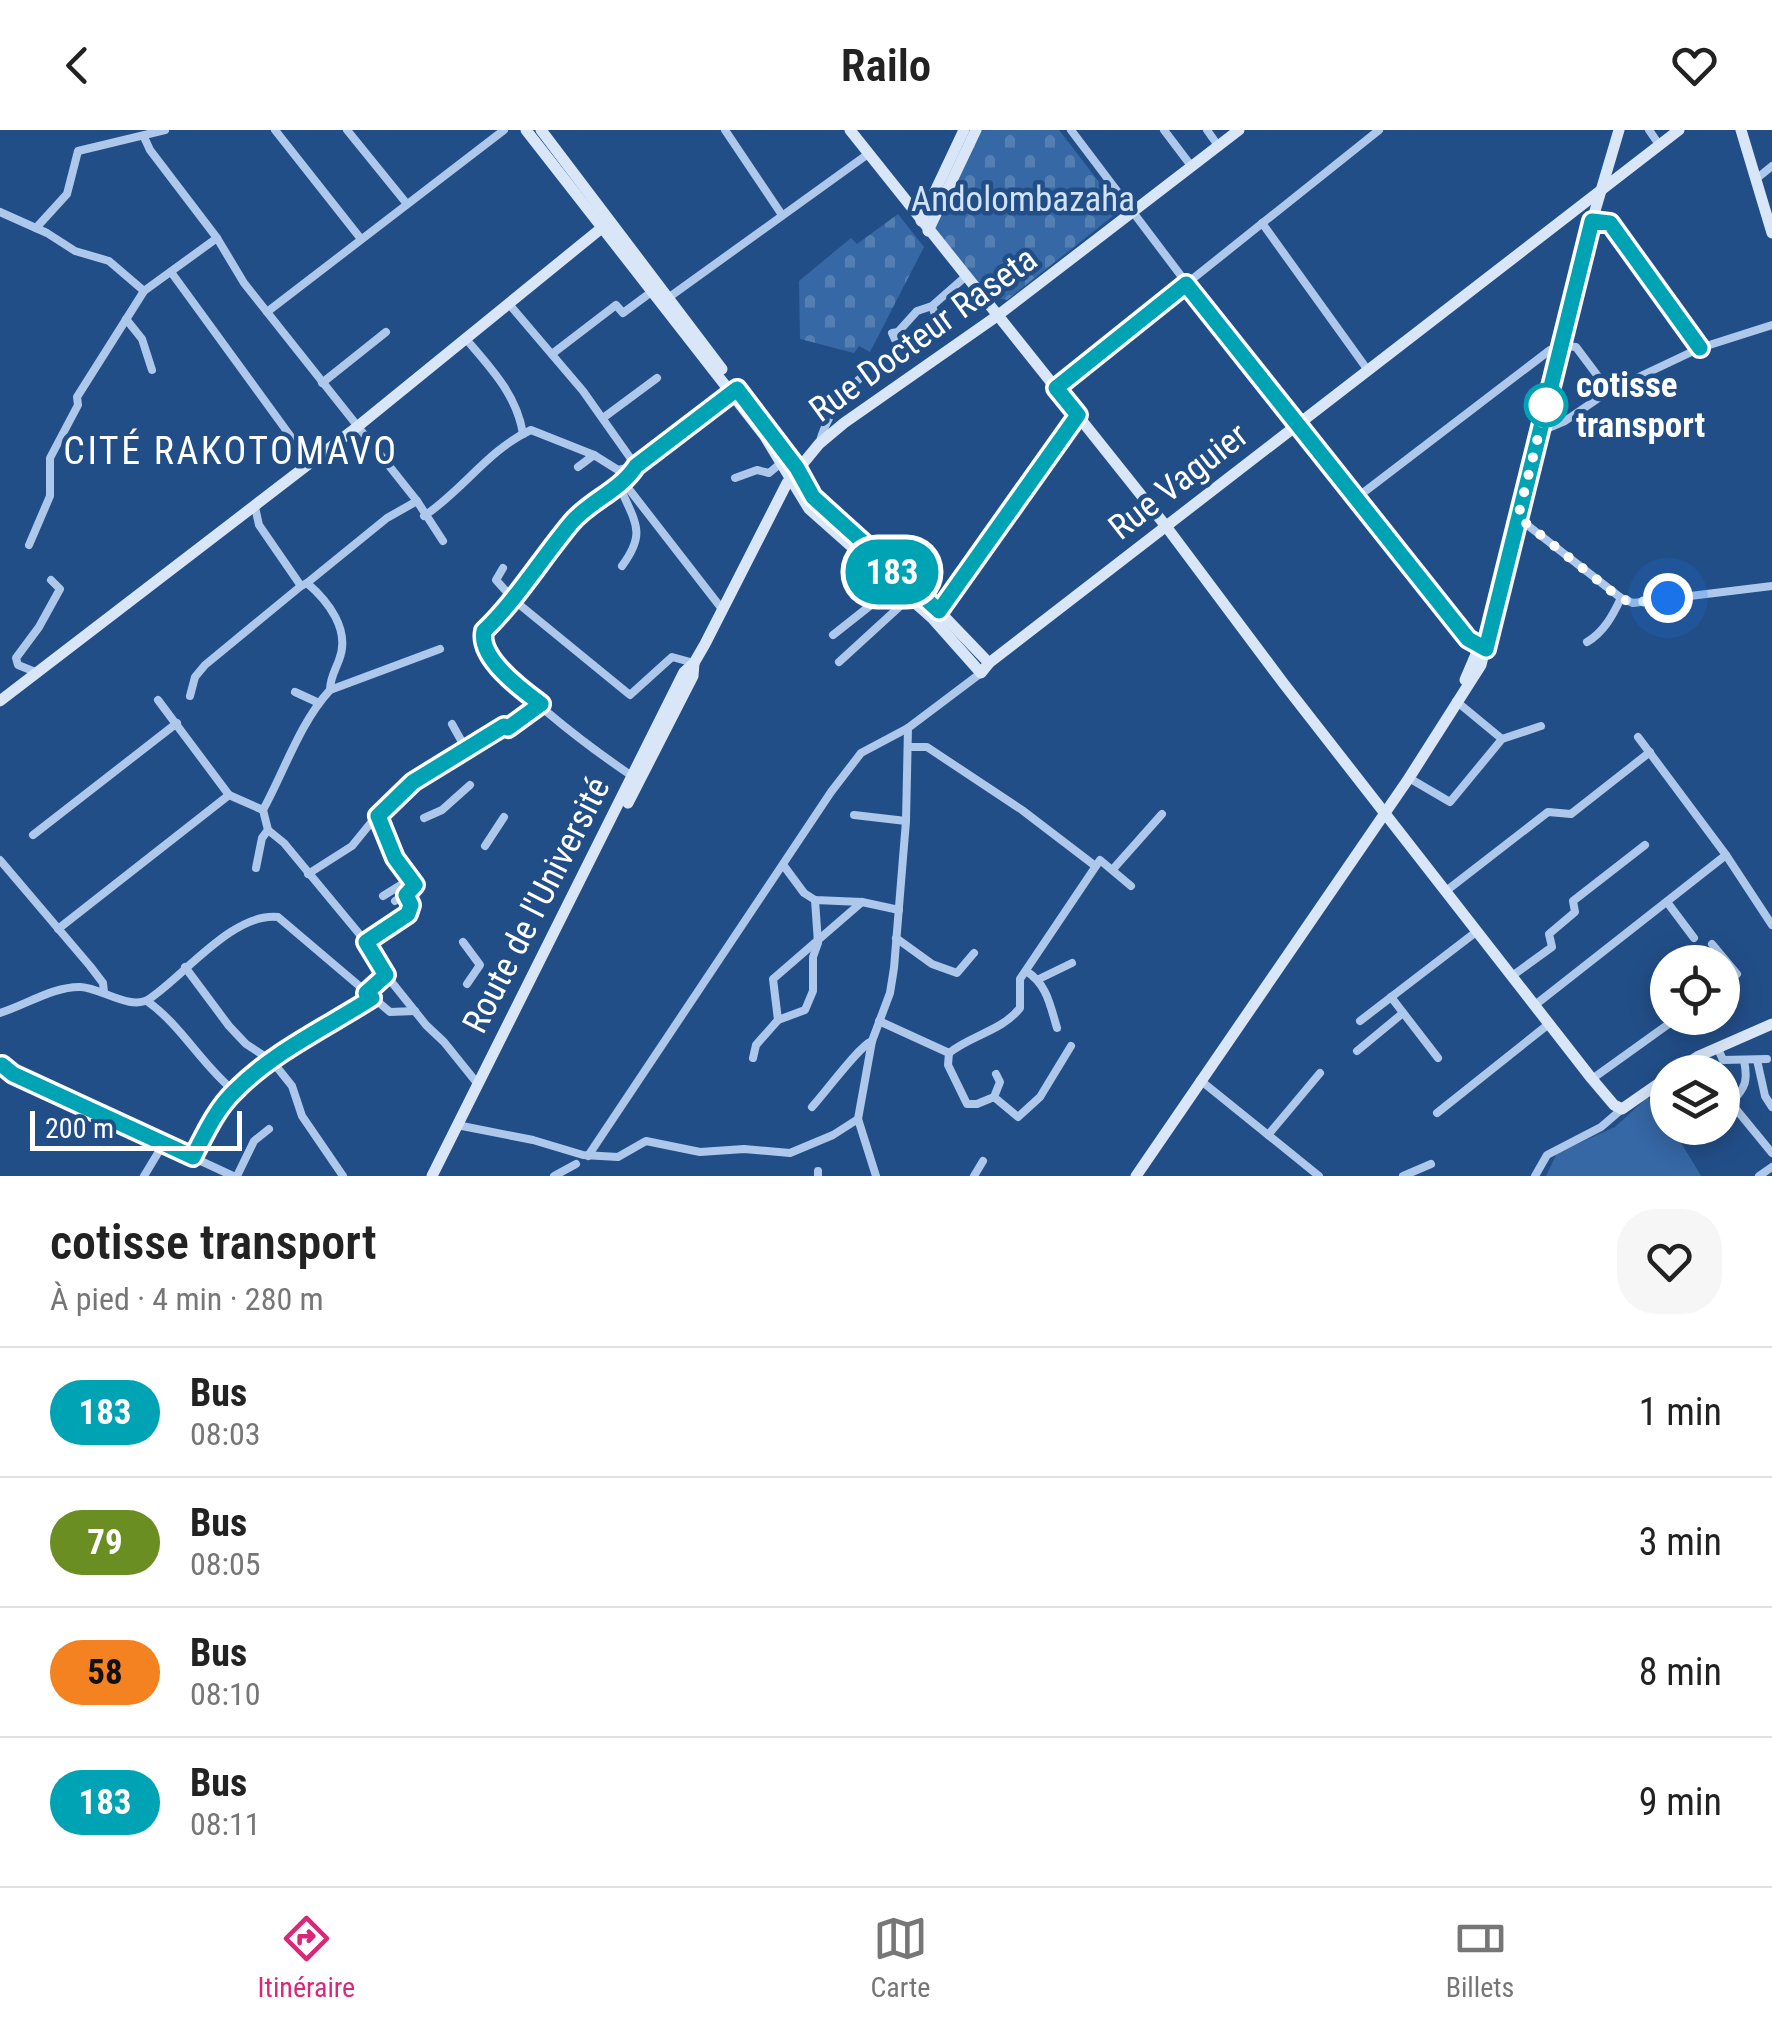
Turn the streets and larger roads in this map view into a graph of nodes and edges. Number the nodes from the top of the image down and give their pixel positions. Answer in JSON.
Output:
{"nodes":[{"id":1,"x":165,"y":130,"type":"edge"},
{"id":2,"x":274,"y":130,"type":"edge"},
{"id":3,"x":347,"y":130,"type":"edge"},
{"id":4,"x":504,"y":130,"type":"edge"},
{"id":5,"x":526,"y":130,"type":"edge"},
{"id":6,"x":540,"y":130,"type":"edge"},
{"id":7,"x":725,"y":130,"type":"edge"},
{"id":8,"x":850,"y":130,"type":"edge"},
{"id":9,"x":964,"y":130,"type":"edge"},
{"id":10,"x":976,"y":130,"type":"edge"},
{"id":11,"x":1071,"y":130,"type":"edge"},
{"id":12,"x":1164,"y":130,"type":"edge"},
{"id":13,"x":1207,"y":130,"type":"edge"},
{"id":14,"x":1240,"y":130,"type":"edge"},
{"id":15,"x":1379,"y":130,"type":"edge"},
{"id":16,"x":1619,"y":130,"type":"edge"},
{"id":17,"x":1649,"y":130,"type":"edge"},
{"id":18,"x":1679,"y":130,"type":"edge"},
{"id":19,"x":1741,"y":130,"type":"edge"},
{"id":20,"x":144,"y":137,"type":"junction"},
{"id":21,"x":1660,"y":146,"type":"junction"},
{"id":22,"x":1219,"y":147,"type":"junction"},
{"id":23,"x":868,"y":154,"type":"junction"},
{"id":24,"x":1192,"y":166,"type":"junction"},
{"id":25,"x":1772,"y":166,"type":"edge"},
{"id":26,"x":1755,"y":179,"type":"junction"},
{"id":27,"x":1601,"y":190,"type":"junction"},
{"id":28,"x":407,"y":204,"type":"junction"},
{"id":29,"x":1134,"y":209,"type":"junction"},
{"id":30,"x":0,"y":212,"type":"edge"},
{"id":31,"x":782,"y":216,"type":"junction"},
{"id":32,"x":1592,"y":221,"type":"junction"},
{"id":33,"x":1262,"y":223,"type":"junction"},
{"id":34,"x":606,"y":224,"type":"junction"},
{"id":35,"x":925,"y":226,"type":"junction"},
{"id":36,"x":36,"y":228,"type":"junction"},
{"id":37,"x":1772,"y":234,"type":"edge"},
{"id":38,"x":217,"y":238,"type":"junction"},
{"id":39,"x":361,"y":240,"type":"junction"},
{"id":40,"x":171,"y":272,"type":"junction"},
{"id":41,"x":965,"y":277,"type":"junction"},
{"id":42,"x":1186,"y":284,"type":"junction"},
{"id":43,"x":144,"y":291,"type":"junction"},
{"id":44,"x":650,"y":292,"type":"junction"},
{"id":45,"x":668,"y":298,"type":"junction"},
{"id":46,"x":509,"y":304,"type":"junction"},
{"id":47,"x":932,"y":306,"type":"junction"},
{"id":48,"x":267,"y":312,"type":"junction"},
{"id":49,"x":997,"y":316,"type":"junction"},
{"id":50,"x":126,"y":318,"type":"junction"},
{"id":51,"x":909,"y":322,"type":"junction"},
{"id":52,"x":1772,"y":324,"type":"edge"},
{"id":53,"x":386,"y":332,"type":"dead end"},
{"id":54,"x":466,"y":338,"type":"junction"},
{"id":55,"x":918,"y":338,"type":"junction"},
{"id":56,"x":1563,"y":346,"type":"junction"},
{"id":57,"x":1700,"y":348,"type":"junction"},
{"id":58,"x":900,"y":350,"type":"junction"},
{"id":59,"x":552,"y":354,"type":"junction"},
{"id":60,"x":1367,"y":369,"type":"junction"},
{"id":61,"x":152,"y":370,"type":"dead end"},
{"id":62,"x":657,"y":378,"type":"dead end"},
{"id":63,"x":322,"y":383,"type":"junction"},
{"id":64,"x":1056,"y":388,"type":"junction"},
{"id":65,"x":734,"y":391,"type":"junction"},
{"id":66,"x":1609,"y":391,"type":"junction"},
{"id":67,"x":1078,"y":415,"type":"junction"},
{"id":68,"x":603,"y":418,"type":"junction"},
{"id":69,"x":1297,"y":424,"type":"junction"},
{"id":70,"x":357,"y":427,"type":"junction"},
{"id":71,"x":1539,"y":432,"type":"junction"},
{"id":72,"x":523,"y":434,"type":"junction"},
{"id":73,"x":819,"y":444,"type":"junction"},
{"id":74,"x":594,"y":455,"type":"junction"},
{"id":75,"x":310,"y":463,"type":"junction"},
{"id":76,"x":781,"y":463,"type":"junction"},
{"id":77,"x":636,"y":466,"type":"junction"},
{"id":78,"x":578,"y":467,"type":"dead end"},
{"id":79,"x":793,"y":474,"type":"junction"},
{"id":80,"x":735,"y":478,"type":"dead end"},
{"id":81,"x":626,"y":486,"type":"junction"},
{"id":82,"x":1354,"y":499,"type":"junction"},
{"id":83,"x":417,"y":501,"type":"junction"},
{"id":84,"x":255,"y":507,"type":"junction"},
{"id":85,"x":424,"y":516,"type":"junction"},
{"id":86,"x":1518,"y":517,"type":"junction"},
{"id":87,"x":1166,"y":525,"type":"junction"},
{"id":88,"x":443,"y":541,"type":"dead end"},
{"id":89,"x":29,"y":545,"type":"dead end"},
{"id":90,"x":622,"y":566,"type":"dead end"},
{"id":91,"x":503,"y":568,"type":"dead end"},
{"id":92,"x":51,"y":580,"type":"dead end"},
{"id":93,"x":304,"y":585,"type":"junction"},
{"id":94,"x":895,"y":586,"type":"junction"},
{"id":95,"x":1772,"y":586,"type":"edge"},
{"id":96,"x":909,"y":598,"type":"junction"},
{"id":97,"x":1620,"y":598,"type":"junction"},
{"id":98,"x":515,"y":600,"type":"junction"},
{"id":99,"x":722,"y":609,"type":"junction"},
{"id":100,"x":936,"y":615,"type":"junction"},
{"id":101,"x":834,"y":635,"type":"dead end"},
{"id":102,"x":1587,"y":642,"type":"dead end"},
{"id":103,"x":440,"y":649,"type":"dead end"},
{"id":104,"x":1486,"y":649,"type":"junction"},
{"id":105,"x":839,"y":662,"type":"dead end"},
{"id":106,"x":694,"y":663,"type":"junction"},
{"id":107,"x":985,"y":668,"type":"junction"},
{"id":108,"x":38,"y":672,"type":"junction"},
{"id":109,"x":330,"y":690,"type":"junction"},
{"id":110,"x":295,"y":692,"type":"dead end"},
{"id":111,"x":190,"y":696,"type":"dead end"},
{"id":112,"x":1459,"y":696,"type":"junction"},
{"id":113,"x":158,"y":700,"type":"dead end"},
{"id":114,"x":0,"y":701,"type":"edge"},
{"id":115,"x":319,"y":703,"type":"junction"},
{"id":116,"x":541,"y":704,"type":"junction"},
{"id":117,"x":176,"y":723,"type":"junction"},
{"id":118,"x":452,"y":724,"type":"dead end"},
{"id":119,"x":1542,"y":726,"type":"dead end"},
{"id":120,"x":908,"y":728,"type":"junction"},
{"id":121,"x":1638,"y":737,"type":"dead end"},
{"id":122,"x":1502,"y":739,"type":"junction"},
{"id":123,"x":910,"y":747,"type":"junction"},
{"id":124,"x":467,"y":751,"type":"junction"},
{"id":125,"x":1650,"y":752,"type":"junction"},
{"id":126,"x":632,"y":776,"type":"junction"},
{"id":127,"x":1408,"y":778,"type":"junction"},
{"id":128,"x":470,"y":786,"type":"dead end"},
{"id":129,"x":228,"y":795,"type":"junction"},
{"id":130,"x":263,"y":810,"type":"junction"},
{"id":131,"x":1386,"y":812,"type":"junction"},
{"id":132,"x":1162,"y":814,"type":"dead end"},
{"id":133,"x":854,"y":815,"type":"dead end"},
{"id":134,"x":378,"y":816,"type":"junction"},
{"id":135,"x":504,"y":817,"type":"dead end"},
{"id":136,"x":424,"y":818,"type":"dead end"},
{"id":137,"x":906,"y":821,"type":"junction"},
{"id":138,"x":268,"y":830,"type":"junction"},
{"id":139,"x":33,"y":836,"type":"dead end"},
{"id":140,"x":1645,"y":845,"type":"dead end"},
{"id":141,"x":484,"y":846,"type":"dead end"},
{"id":142,"x":1726,"y":855,"type":"junction"},
{"id":143,"x":0,"y":860,"type":"edge"},
{"id":144,"x":1094,"y":865,"type":"junction"},
{"id":145,"x":784,"y":866,"type":"junction"},
{"id":146,"x":256,"y":868,"type":"dead end"},
{"id":147,"x":1114,"y":868,"type":"junction"},
{"id":148,"x":308,"y":874,"type":"junction"},
{"id":149,"x":409,"y":880,"type":"junction"},
{"id":150,"x":1131,"y":886,"type":"dead end"},
{"id":151,"x":1446,"y":891,"type":"junction"},
{"id":152,"x":406,"y":895,"type":"junction"},
{"id":153,"x":382,"y":896,"type":"dead end"},
{"id":154,"x":815,"y":900,"type":"junction"},
{"id":155,"x":396,"y":901,"type":"dead end"},
{"id":156,"x":862,"y":902,"type":"junction"},
{"id":157,"x":1667,"y":902,"type":"junction"},
{"id":158,"x":899,"y":910,"type":"junction"},
{"id":159,"x":1772,"y":926,"type":"edge"},
{"id":160,"x":58,"y":929,"type":"junction"},
{"id":161,"x":1476,"y":932,"type":"junction"},
{"id":162,"x":896,"y":938,"type":"junction"},
{"id":163,"x":1694,"y":938,"type":"dead end"},
{"id":164,"x":366,"y":942,"type":"junction"},
{"id":165,"x":463,"y":942,"type":"dead end"},
{"id":166,"x":818,"y":943,"type":"junction"},
{"id":167,"x":974,"y":954,"type":"dead end"},
{"id":168,"x":1072,"y":963,"type":"dead end"},
{"id":169,"x":185,"y":967,"type":"junction"},
{"id":170,"x":1026,"y":970,"type":"junction"},
{"id":171,"x":386,"y":975,"type":"junction"},
{"id":172,"x":1512,"y":976,"type":"junction"},
{"id":173,"x":1039,"y":979,"type":"junction"},
{"id":174,"x":466,"y":984,"type":"dead end"},
{"id":175,"x":104,"y":992,"type":"junction"},
{"id":176,"x":369,"y":996,"type":"junction"},
{"id":177,"x":1391,"y":998,"type":"junction"},
{"id":178,"x":147,"y":1000,"type":"junction"},
{"id":179,"x":1535,"y":1005,"type":"junction"},
{"id":180,"x":415,"y":1011,"type":"junction"},
{"id":181,"x":0,"y":1013,"type":"edge"},
{"id":182,"x":1403,"y":1013,"type":"junction"},
{"id":183,"x":778,"y":1020,"type":"junction"},
{"id":184,"x":1360,"y":1021,"type":"dead end"},
{"id":185,"x":879,"y":1022,"type":"junction"},
{"id":186,"x":1550,"y":1024,"type":"junction"},
{"id":187,"x":1772,"y":1024,"type":"edge"},
{"id":188,"x":1057,"y":1028,"type":"dead end"},
{"id":189,"x":1654,"y":1035,"type":"edge"},
{"id":190,"x":872,"y":1041,"type":"junction"},
{"id":191,"x":1071,"y":1046,"type":"dead end"},
{"id":192,"x":1718,"y":1049,"type":"junction"},
{"id":193,"x":1358,"y":1051,"type":"dead end"},
{"id":194,"x":949,"y":1053,"type":"junction"},
{"id":195,"x":1707,"y":1055,"type":"edge"},
{"id":196,"x":753,"y":1058,"type":"dead end"},
{"id":197,"x":1438,"y":1058,"type":"dead end"},
{"id":198,"x":1767,"y":1058,"type":"dead end"},
{"id":199,"x":1744,"y":1060,"type":"junction"},
{"id":200,"x":1756,"y":1060,"type":"junction"},
{"id":201,"x":272,"y":1061,"type":"junction"},
{"id":202,"x":2,"y":1065,"type":"edge"},
{"id":203,"x":1320,"y":1073,"type":"dead end"},
{"id":204,"x":996,"y":1074,"type":"dead end"},
{"id":205,"x":1200,"y":1080,"type":"junction"},
{"id":206,"x":1592,"y":1080,"type":"junction"},
{"id":207,"x":477,"y":1083,"type":"junction"},
{"id":208,"x":1650,"y":1089,"type":"edge"},
{"id":209,"x":234,"y":1091,"type":"junction"},
{"id":210,"x":994,"y":1097,"type":"junction"},
{"id":211,"x":1772,"y":1107,"type":"edge"},
{"id":212,"x":812,"y":1108,"type":"dead end"},
{"id":213,"x":1622,"y":1108,"type":"junction"},
{"id":214,"x":1436,"y":1113,"type":"dead end"},
{"id":215,"x":858,"y":1119,"type":"junction"},
{"id":216,"x":462,"y":1126,"type":"junction"},
{"id":217,"x":269,"y":1129,"type":"dead end"},
{"id":218,"x":1268,"y":1135,"type":"junction"},
{"id":219,"x":164,"y":1142,"type":"junction"},
{"id":220,"x":1772,"y":1153,"type":"edge"},
{"id":221,"x":585,"y":1156,"type":"junction"},
{"id":222,"x":193,"y":1157,"type":"junction"},
{"id":223,"x":983,"y":1161,"type":"dead end"},
{"id":224,"x":576,"y":1164,"type":"junction"},
{"id":225,"x":1431,"y":1164,"type":"dead end"},
{"id":226,"x":1772,"y":1167,"type":"edge"},
{"id":227,"x":144,"y":1176,"type":"edge"},
{"id":228,"x":235,"y":1176,"type":"edge"},
{"id":229,"x":342,"y":1176,"type":"edge"},
{"id":230,"x":434,"y":1176,"type":"edge"},
{"id":231,"x":554,"y":1176,"type":"edge"},
{"id":232,"x":575,"y":1176,"type":"edge"},
{"id":233,"x":876,"y":1176,"type":"edge"},
{"id":234,"x":974,"y":1176,"type":"edge"},
{"id":235,"x":1136,"y":1176,"type":"edge"},
{"id":236,"x":1319,"y":1176,"type":"edge"},
{"id":237,"x":1403,"y":1176,"type":"edge"},
{"id":238,"x":1535,"y":1176,"type":"edge"},
{"id":239,"x":1759,"y":1176,"type":"edge"}],
"edges":[{"from":1,"to":20,"type":"street"},
{"from":2,"to":39,"type":"street"},
{"from":3,"to":28,"type":"street"},
{"from":4,"to":28,"type":"street"},
{"from":5,"to":34,"type":"street"},
{"from":6,"to":34,"type":"street"},
{"from":7,"to":31,"type":"street"},
{"from":8,"to":23,"type":"street"},
{"from":9,"to":35,"type":"street"},
{"from":10,"to":35,"type":"street"},
{"from":11,"to":29,"type":"street"},
{"from":12,"to":24,"type":"street"},
{"from":13,"to":22,"type":"street"},
{"from":14,"to":22,"type":"street","name":"Rue Docteur Raseta"},
{"from":15,"to":33,"type":"street"},
{"from":16,"to":27,"type":"street"},
{"from":17,"to":21,"type":"street"},
{"from":18,"to":21,"type":"street","name":"Rue Vaguier"},
{"from":19,"to":26,"type":"street"},
{"from":20,"to":36,"type":"street"},
{"from":20,"to":38,"type":"street"},
{"from":21,"to":27,"type":"street","name":"Rue Vaguier"},
{"from":22,"to":24,"type":"street","name":"Rue Docteur Raseta"},
{"from":23,"to":31,"type":"street"},
{"from":23,"to":35,"type":"street"},
{"from":24,"to":29,"type":"street","name":"Rue Docteur Raseta"},
{"from":25,"to":26,"type":"street"},
{"from":26,"to":37,"type":"street"},
{"from":27,"to":32,"type":"street"},
{"from":27,"to":60,"type":"street","name":"Rue Vaguier"},
{"from":28,"to":39,"type":"street"},
{"from":29,"to":42,"type":"street"},
{"from":29,"to":49,"type":"street","name":"Rue Docteur Raseta"},
{"from":30,"to":36,"type":"street"},
{"from":31,"to":45,"type":"street"},
{"from":32,"to":56,"type":"street"},
{"from":32,"to":57,"type":"street"},
{"from":33,"to":42,"type":"street"},
{"from":33,"to":60,"type":"street"},
{"from":34,"to":44,"type":"street"},
{"from":34,"to":45,"type":"street"},
{"from":34,"to":46,"type":"street"},
{"from":35,"to":41,"type":"street"},
{"from":36,"to":43,"type":"street"},
{"from":38,"to":40,"type":"street"},
{"from":38,"to":48,"type":"street"},
{"from":39,"to":48,"type":"street"},
{"from":40,"to":43,"type":"street"},
{"from":40,"to":75,"type":"street"},
{"from":41,"to":47,"type":"street"},
{"from":41,"to":49,"type":"street"},
{"from":42,"to":64,"type":"street"},
{"from":42,"to":69,"type":"street"},
{"from":43,"to":50,"type":"street"},
{"from":44,"to":59,"type":"street"},
{"from":44,"to":65,"type":"street"},
{"from":45,"to":65,"type":"street"},
{"from":46,"to":54,"type":"street"},
{"from":46,"to":59,"type":"street"},
{"from":47,"to":51,"type":"street"},
{"from":47,"to":55,"type":"street"},
{"from":48,"to":63,"type":"street"},
{"from":49,"to":64,"type":"street"},
{"from":49,"to":73,"type":"street","name":"Rue Docteur Raseta"},
{"from":50,"to":61,"type":"street"},
{"from":50,"to":89,"type":"street"},
{"from":51,"to":55,"type":"street"},
{"from":51,"to":58,"type":"street"},
{"from":52,"to":57,"type":"street"},
{"from":53,"to":63,"type":"street"},
{"from":54,"to":70,"type":"street"},
{"from":54,"to":72,"type":"street"},
{"from":55,"to":58,"type":"street"},
{"from":56,"to":66,"type":"street"},
{"from":56,"to":71,"type":"street"},
{"from":56,"to":82,"type":"street"},
{"from":57,"to":66,"type":"street"},
{"from":58,"to":73,"type":"street"},
{"from":59,"to":68,"type":"street"},
{"from":60,"to":69,"type":"street","name":"Rue Vaguier"},
{"from":62,"to":68,"type":"street"},
{"from":63,"to":70,"type":"street"},
{"from":64,"to":67,"type":"street"},
{"from":65,"to":76,"type":"street"},
{"from":65,"to":77,"type":"street"},
{"from":65,"to":79,"type":"street"},
{"from":66,"to":71,"type":"street"},
{"from":67,"to":87,"type":"street"},
{"from":67,"to":100,"type":"street"},
{"from":68,"to":77,"type":"street"},
{"from":69,"to":82,"type":"street"},
{"from":69,"to":87,"type":"street","name":"Rue Vaguier"},
{"from":70,"to":75,"type":"street"},
{"from":70,"to":83,"type":"street"},
{"from":71,"to":86,"type":"street"},
{"from":72,"to":74,"type":"street"},
{"from":72,"to":85,"type":"street"},
{"from":73,"to":79,"type":"street","name":"Rue Docteur Raseta"},
{"from":74,"to":77,"type":"street"},
{"from":74,"to":78,"type":"street"},
{"from":75,"to":84,"type":"street"},
{"from":76,"to":79,"type":"street"},
{"from":76,"to":80,"type":"street"},
{"from":77,"to":81,"type":"street"},
{"from":79,"to":94,"type":"street"},
{"from":79,"to":99,"type":"street","name":"Route de l'Université"},
{"from":79,"to":100,"type":"street"},
{"from":81,"to":90,"type":"street"},
{"from":81,"to":98,"type":"street"},
{"from":81,"to":99,"type":"street"},
{"from":82,"to":104,"type":"street"},
{"from":83,"to":85,"type":"street"},
{"from":83,"to":93,"type":"street"},
{"from":84,"to":93,"type":"street"},
{"from":84,"to":108,"type":"street"},
{"from":85,"to":88,"type":"street"},
{"from":86,"to":97,"type":"street"},
{"from":86,"to":104,"type":"street"},
{"from":87,"to":107,"type":"street","name":"Rue Vaguier"},
{"from":87,"to":131,"type":"street"},
{"from":91,"to":98,"type":"street"},
{"from":92,"to":108,"type":"street"},
{"from":93,"to":109,"type":"street"},
{"from":93,"to":111,"type":"street"},
{"from":94,"to":96,"type":"street"},
{"from":94,"to":101,"type":"street"},
{"from":95,"to":97,"type":"street"},
{"from":96,"to":100,"type":"street"},
{"from":96,"to":105,"type":"street"},
{"from":97,"to":102,"type":"street"},
{"from":98,"to":106,"type":"street"},
{"from":98,"to":116,"type":"street"},
{"from":99,"to":106,"type":"street","name":"Route de l'Université"},
{"from":100,"to":107,"type":"street"},
{"from":103,"to":109,"type":"street"},
{"from":104,"to":112,"type":"street"},
{"from":106,"to":126,"type":"street","name":"Route de l'Université"},
{"from":106,"to":216,"type":"street","name":"Route de l'Université"},
{"from":107,"to":120,"type":"street"},
{"from":108,"to":114,"type":"street"},
{"from":109,"to":115,"type":"street"},
{"from":110,"to":115,"type":"street"},
{"from":112,"to":122,"type":"street"},
{"from":112,"to":127,"type":"street"},
{"from":113,"to":117,"type":"street"},
{"from":115,"to":130,"type":"street"},
{"from":116,"to":124,"type":"street"},
{"from":116,"to":126,"type":"street"},
{"from":117,"to":129,"type":"street"},
{"from":117,"to":139,"type":"street"},
{"from":118,"to":124,"type":"street"},
{"from":119,"to":122,"type":"street"},
{"from":120,"to":123,"type":"street"},
{"from":120,"to":145,"type":"street"},
{"from":121,"to":125,"type":"street"},
{"from":122,"to":127,"type":"street"},
{"from":123,"to":137,"type":"street"},
{"from":123,"to":144,"type":"street"},
{"from":124,"to":134,"type":"street"},
{"from":125,"to":142,"type":"street"},
{"from":125,"to":151,"type":"street"},
{"from":126,"to":207,"type":"street","name":"Route de l'Université"},
{"from":127,"to":131,"type":"street"},
{"from":128,"to":136,"type":"street"},
{"from":129,"to":130,"type":"street"},
{"from":129,"to":160,"type":"street"},
{"from":130,"to":138,"type":"street"},
{"from":131,"to":151,"type":"street"},
{"from":131,"to":205,"type":"street"},
{"from":132,"to":147,"type":"street"},
{"from":133,"to":137,"type":"street"},
{"from":134,"to":148,"type":"street"},
{"from":134,"to":149,"type":"street"},
{"from":135,"to":141,"type":"street"},
{"from":137,"to":158,"type":"street"},
{"from":138,"to":146,"type":"street"},
{"from":138,"to":148,"type":"street"},
{"from":140,"to":172,"type":"street"},
{"from":142,"to":157,"type":"street"},
{"from":142,"to":159,"type":"street"},
{"from":143,"to":160,"type":"street"},
{"from":144,"to":147,"type":"street"},
{"from":144,"to":170,"type":"street"},
{"from":145,"to":154,"type":"street"},
{"from":145,"to":221,"type":"street"},
{"from":147,"to":150,"type":"street"},
{"from":148,"to":164,"type":"street"},
{"from":149,"to":152,"type":"street"},
{"from":149,"to":153,"type":"street"},
{"from":151,"to":161,"type":"street"},
{"from":152,"to":155,"type":"street"},
{"from":152,"to":164,"type":"street"},
{"from":154,"to":156,"type":"street"},
{"from":154,"to":166,"type":"street"},
{"from":156,"to":158,"type":"street"},
{"from":156,"to":166,"type":"street"},
{"from":157,"to":163,"type":"street"},
{"from":157,"to":179,"type":"street"},
{"from":158,"to":162,"type":"street"},
{"from":160,"to":175,"type":"street"},
{"from":161,"to":172,"type":"street"},
{"from":161,"to":177,"type":"street"},
{"from":162,"to":167,"type":"street"},
{"from":162,"to":185,"type":"street"},
{"from":164,"to":171,"type":"street"},
{"from":165,"to":174,"type":"street"},
{"from":166,"to":183,"type":"street"},
{"from":166,"to":183,"type":"street"},
{"from":168,"to":173,"type":"street"},
{"from":169,"to":176,"type":"street"},
{"from":169,"to":178,"type":"street"},
{"from":169,"to":201,"type":"street"},
{"from":170,"to":173,"type":"street"},
{"from":170,"to":194,"type":"street"},
{"from":171,"to":176,"type":"street"},
{"from":171,"to":180,"type":"street"},
{"from":172,"to":179,"type":"street"},
{"from":173,"to":188,"type":"street"},
{"from":175,"to":178,"type":"street"},
{"from":175,"to":181,"type":"street"},
{"from":176,"to":180,"type":"street"},
{"from":176,"to":201,"type":"street"},
{"from":177,"to":182,"type":"street"},
{"from":177,"to":184,"type":"street"},
{"from":178,"to":209,"type":"street"},
{"from":179,"to":186,"type":"street"},
{"from":180,"to":207,"type":"street"},
{"from":182,"to":193,"type":"street"},
{"from":182,"to":197,"type":"street"},
{"from":183,"to":196,"type":"street"},
{"from":185,"to":190,"type":"street"},
{"from":185,"to":194,"type":"street"},
{"from":186,"to":206,"type":"street"},
{"from":186,"to":214,"type":"street"},
{"from":187,"to":192,"type":"street"},
{"from":189,"to":206,"type":"street"},
{"from":190,"to":212,"type":"street"},
{"from":190,"to":215,"type":"street"},
{"from":191,"to":210,"type":"street"},
{"from":192,"to":195,"type":"street"},
{"from":192,"to":199,"type":"street"},
{"from":194,"to":210,"type":"street"},
{"from":198,"to":200,"type":"street"},
{"from":199,"to":200,"type":"street"},
{"from":199,"to":220,"type":"street"},
{"from":200,"to":211,"type":"street"},
{"from":201,"to":209,"type":"street"},
{"from":201,"to":229,"type":"street"},
{"from":202,"to":219,"type":"street"},
{"from":203,"to":218,"type":"street"},
{"from":204,"to":210,"type":"street"},
{"from":205,"to":218,"type":"street"},
{"from":205,"to":235,"type":"street"},
{"from":206,"to":213,"type":"street"},
{"from":207,"to":230,"type":"street","name":"Route de l'Université"},
{"from":208,"to":213,"type":"street"},
{"from":209,"to":222,"type":"street"},
{"from":213,"to":238,"type":"street"},
{"from":215,"to":221,"type":"street"},
{"from":215,"to":233,"type":"street"},
{"from":216,"to":221,"type":"street"},
{"from":216,"to":230,"type":"street","name":"Route de l'Université"},
{"from":217,"to":228,"type":"street"},
{"from":218,"to":236,"type":"street"},
{"from":219,"to":222,"type":"street"},
{"from":219,"to":227,"type":"street"},
{"from":221,"to":224,"type":"street"},
{"from":222,"to":228,"type":"street"},
{"from":223,"to":234,"type":"street"},
{"from":224,"to":231,"type":"street"},
{"from":224,"to":232,"type":"street"},
{"from":225,"to":237,"type":"street"},
{"from":226,"to":239,"type":"street"}]}
